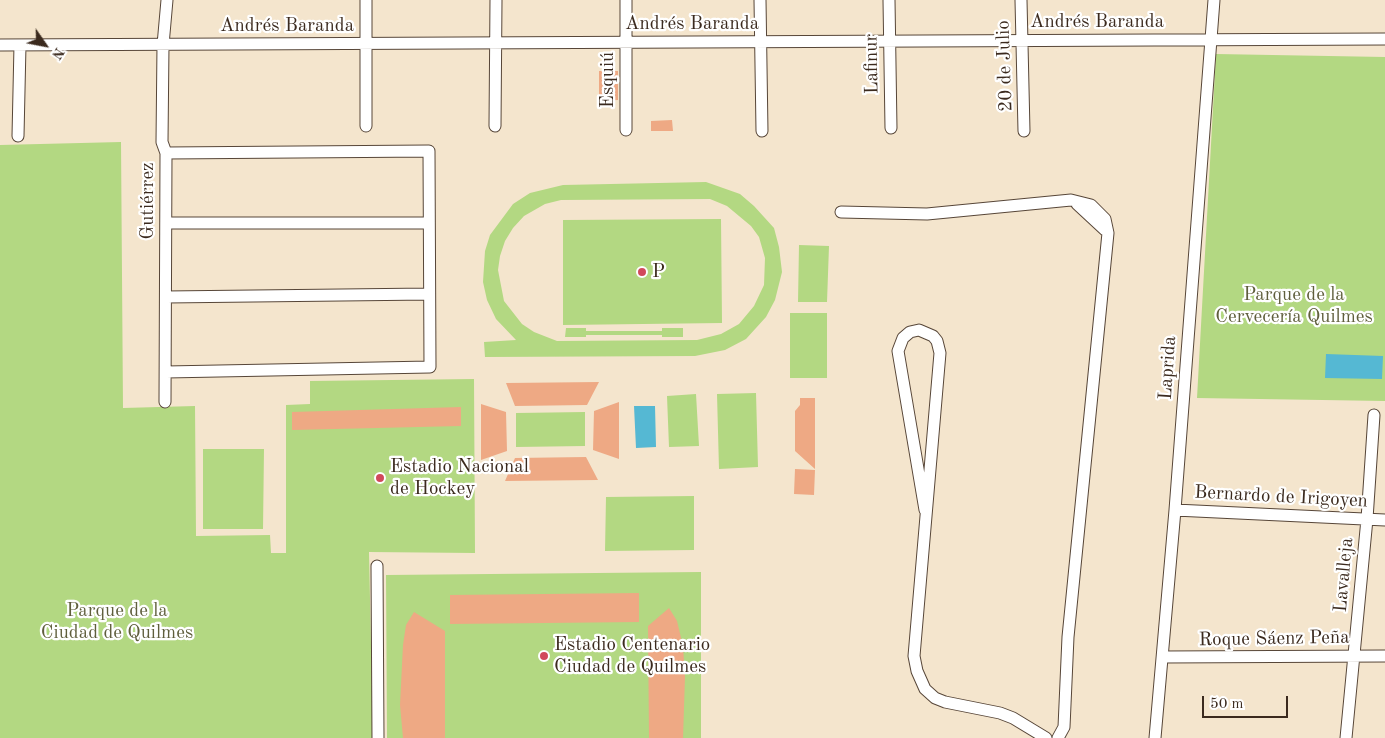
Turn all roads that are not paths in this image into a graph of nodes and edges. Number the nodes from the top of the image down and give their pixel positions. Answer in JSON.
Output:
{"nodes":[{"id":1,"x":167,"y":0,"type":"edge"},
{"id":2,"x":366,"y":0,"type":"edge"},
{"id":3,"x":496,"y":0,"type":"edge"},
{"id":4,"x":626,"y":0,"type":"edge"},
{"id":5,"x":760,"y":0,"type":"edge"},
{"id":6,"x":890,"y":0,"type":"edge"},
{"id":7,"x":1020,"y":0,"type":"edge"},
{"id":8,"x":1214,"y":0,"type":"edge"},
{"id":9,"x":1211,"y":39,"type":"junction"},
{"id":10,"x":1385,"y":39,"type":"edge"},
{"id":11,"x":1021,"y":40,"type":"junction"},
{"id":12,"x":625,"y":41,"type":"junction"},
{"id":13,"x":760,"y":41,"type":"junction"},
{"id":14,"x":889,"y":41,"type":"junction"},
{"id":15,"x":495,"y":42,"type":"junction"},
{"id":16,"x":366,"y":43,"type":"junction"},
{"id":17,"x":0,"y":45,"type":"edge"},
{"id":18,"x":20,"y":45,"type":"junction"},
{"id":19,"x":164,"y":45,"type":"junction"},
{"id":20,"x":366,"y":126,"type":"dead end"},
{"id":21,"x":495,"y":126,"type":"dead end"},
{"id":22,"x":891,"y":128,"type":"dead end"},
{"id":23,"x":626,"y":130,"type":"dead end"},
{"id":24,"x":762,"y":131,"type":"dead end"},
{"id":25,"x":1024,"y":131,"type":"dead end"},
{"id":26,"x":18,"y":136,"type":"dead end"},
{"id":27,"x":166,"y":153,"type":"junction"},
{"id":28,"x":841,"y":212,"type":"dead end"},
{"id":29,"x":429,"y":222,"type":"junction"},
{"id":30,"x":166,"y":223,"type":"junction"},
{"id":31,"x":429,"y":294,"type":"junction"},
{"id":32,"x":166,"y":298,"type":"junction"},
{"id":33,"x":166,"y":372,"type":"junction"},
{"id":34,"x":165,"y":402,"type":"dead end"},
{"id":35,"x":1374,"y":415,"type":"dead end"},
{"id":36,"x":925,"y":510,"type":"junction"},
{"id":37,"x":1175,"y":510,"type":"junction"},
{"id":38,"x":1367,"y":519,"type":"junction"},
{"id":39,"x":1385,"y":520,"type":"edge"},
{"id":40,"x":377,"y":566,"type":"dead end"},
{"id":41,"x":1355,"y":656,"type":"junction"},
{"id":42,"x":1385,"y":656,"type":"edge"},
{"id":43,"x":1163,"y":658,"type":"junction"},
{"id":44,"x":378,"y":738,"type":"edge"},
{"id":45,"x":1046,"y":738,"type":"edge"},
{"id":46,"x":1058,"y":738,"type":"edge"},
{"id":47,"x":1155,"y":738,"type":"edge"},
{"id":48,"x":1346,"y":738,"type":"edge"}],
"edges":[{"from":1,"to":19,"type":"street","name":"Gutiérrez"},
{"from":2,"to":16,"type":"street"},
{"from":3,"to":15,"type":"street"},
{"from":4,"to":12,"type":"street","name":"Esquiú"},
{"from":5,"to":13,"type":"street"},
{"from":6,"to":14,"type":"street","name":"Lafinur"},
{"from":7,"to":11,"type":"street","name":"20 de Julio"},
{"from":8,"to":9,"type":"street","name":"Laprida"},
{"from":9,"to":10,"type":"street","name":"Andrés Baranda"},
{"from":9,"to":11,"type":"street","name":"Andrés Baranda"},
{"from":9,"to":37,"type":"street","name":"Laprida"},
{"from":11,"to":14,"type":"street","name":"Andrés Baranda"},
{"from":11,"to":25,"type":"street","name":"20 de Julio"},
{"from":12,"to":13,"type":"street","name":"Andrés Baranda"},
{"from":12,"to":15,"type":"street","name":"Andrés Baranda"},
{"from":12,"to":23,"type":"street","name":"Esquiú"},
{"from":13,"to":14,"type":"street","name":"Andrés Baranda"},
{"from":13,"to":24,"type":"street"},
{"from":14,"to":22,"type":"street","name":"Lafinur"},
{"from":15,"to":16,"type":"street","name":"Andrés Baranda"},
{"from":15,"to":21,"type":"street"},
{"from":16,"to":19,"type":"street","name":"Andrés Baranda"},
{"from":16,"to":20,"type":"street"},
{"from":17,"to":18,"type":"street","name":"Andrés Baranda"},
{"from":18,"to":19,"type":"street","name":"Andrés Baranda"},
{"from":18,"to":26,"type":"street"},
{"from":19,"to":27,"type":"street","name":"Gutiérrez"},
{"from":27,"to":29,"type":"street"},
{"from":27,"to":30,"type":"street","name":"Gutiérrez"},
{"from":28,"to":46,"type":"street"},
{"from":29,"to":30,"type":"street"},
{"from":29,"to":31,"type":"street"},
{"from":30,"to":32,"type":"street","name":"Gutiérrez"},
{"from":31,"to":32,"type":"street"},
{"from":31,"to":33,"type":"street"},
{"from":32,"to":33,"type":"street","name":"Gutiérrez"},
{"from":33,"to":34,"type":"street","name":"Gutiérrez"},
{"from":35,"to":38,"type":"street","name":"Lavalleja"},
{"from":36,"to":36,"type":"street"},
{"from":36,"to":45,"type":"street"},
{"from":37,"to":38,"type":"street","name":"Bernardo de Irigoyen"},
{"from":37,"to":43,"type":"street","name":"Laprida"},
{"from":38,"to":39,"type":"street","name":"Bernardo de Irigoyen"},
{"from":38,"to":41,"type":"street","name":"Lavalleja"},
{"from":40,"to":44,"type":"street"},
{"from":41,"to":42,"type":"street","name":"Roque Sáenz Peña"},
{"from":41,"to":43,"type":"street","name":"Roque Sáenz Peña"},
{"from":41,"to":48,"type":"street","name":"Lavalleja"},
{"from":43,"to":47,"type":"street","name":"Laprida"}]}
